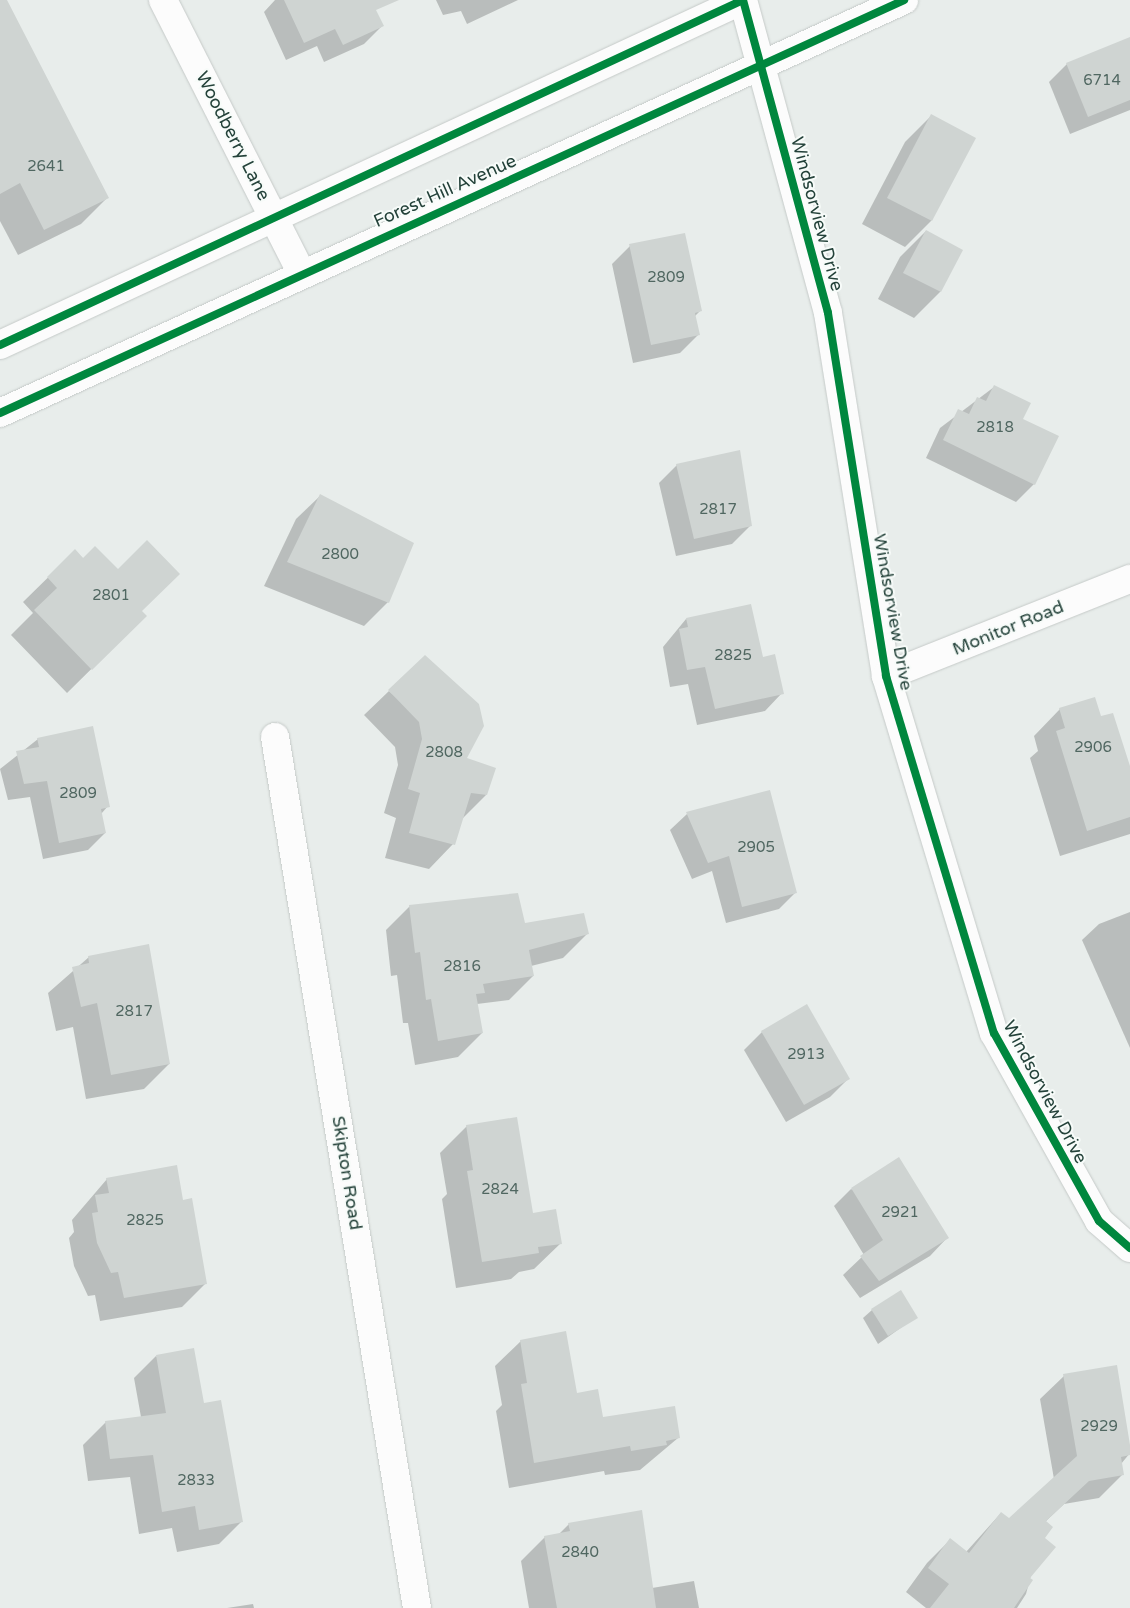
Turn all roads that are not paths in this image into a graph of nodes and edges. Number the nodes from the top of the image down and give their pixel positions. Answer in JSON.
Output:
{"nodes":[{"id":1,"x":163,"y":0,"type":"edge"},
{"id":2,"x":743,"y":0,"type":"edge"},
{"id":3,"x":904,"y":0,"type":"edge"},
{"id":4,"x":761,"y":65,"type":"junction"},
{"id":5,"x":273,"y":214,"type":"junction"},
{"id":6,"x":301,"y":272,"type":"junction"},
{"id":7,"x":0,"y":345,"type":"edge"},
{"id":8,"x":0,"y":413,"type":"edge"},
{"id":9,"x":1130,"y":579,"type":"edge"},
{"id":10,"x":886,"y":676,"type":"junction"},
{"id":11,"x":275,"y":737,"type":"dead end"},
{"id":12,"x":1130,"y":1248,"type":"edge"},
{"id":13,"x":417,"y":1608,"type":"edge"}],
"edges":[{"from":1,"to":5,"type":"street","name":"Woodberry Lane"},
{"from":2,"to":4,"type":"street","name":"Windsorview Drive"},
{"from":2,"to":5,"type":"street"},
{"from":3,"to":4,"type":"street","name":"Forest Hill Avenue"},
{"from":4,"to":6,"type":"street","name":"Forest Hill Avenue"},
{"from":4,"to":10,"type":"street","name":"Windsorview Drive"},
{"from":5,"to":6,"type":"street","name":"Woodberry Lane"},
{"from":5,"to":7,"type":"street"},
{"from":6,"to":8,"type":"street","name":"Forest Hill Avenue"},
{"from":9,"to":10,"type":"street","name":"Monitor Road"},
{"from":10,"to":12,"type":"street","name":"Windsorview Drive"},
{"from":11,"to":13,"type":"street","name":"Skipton Road"}]}
